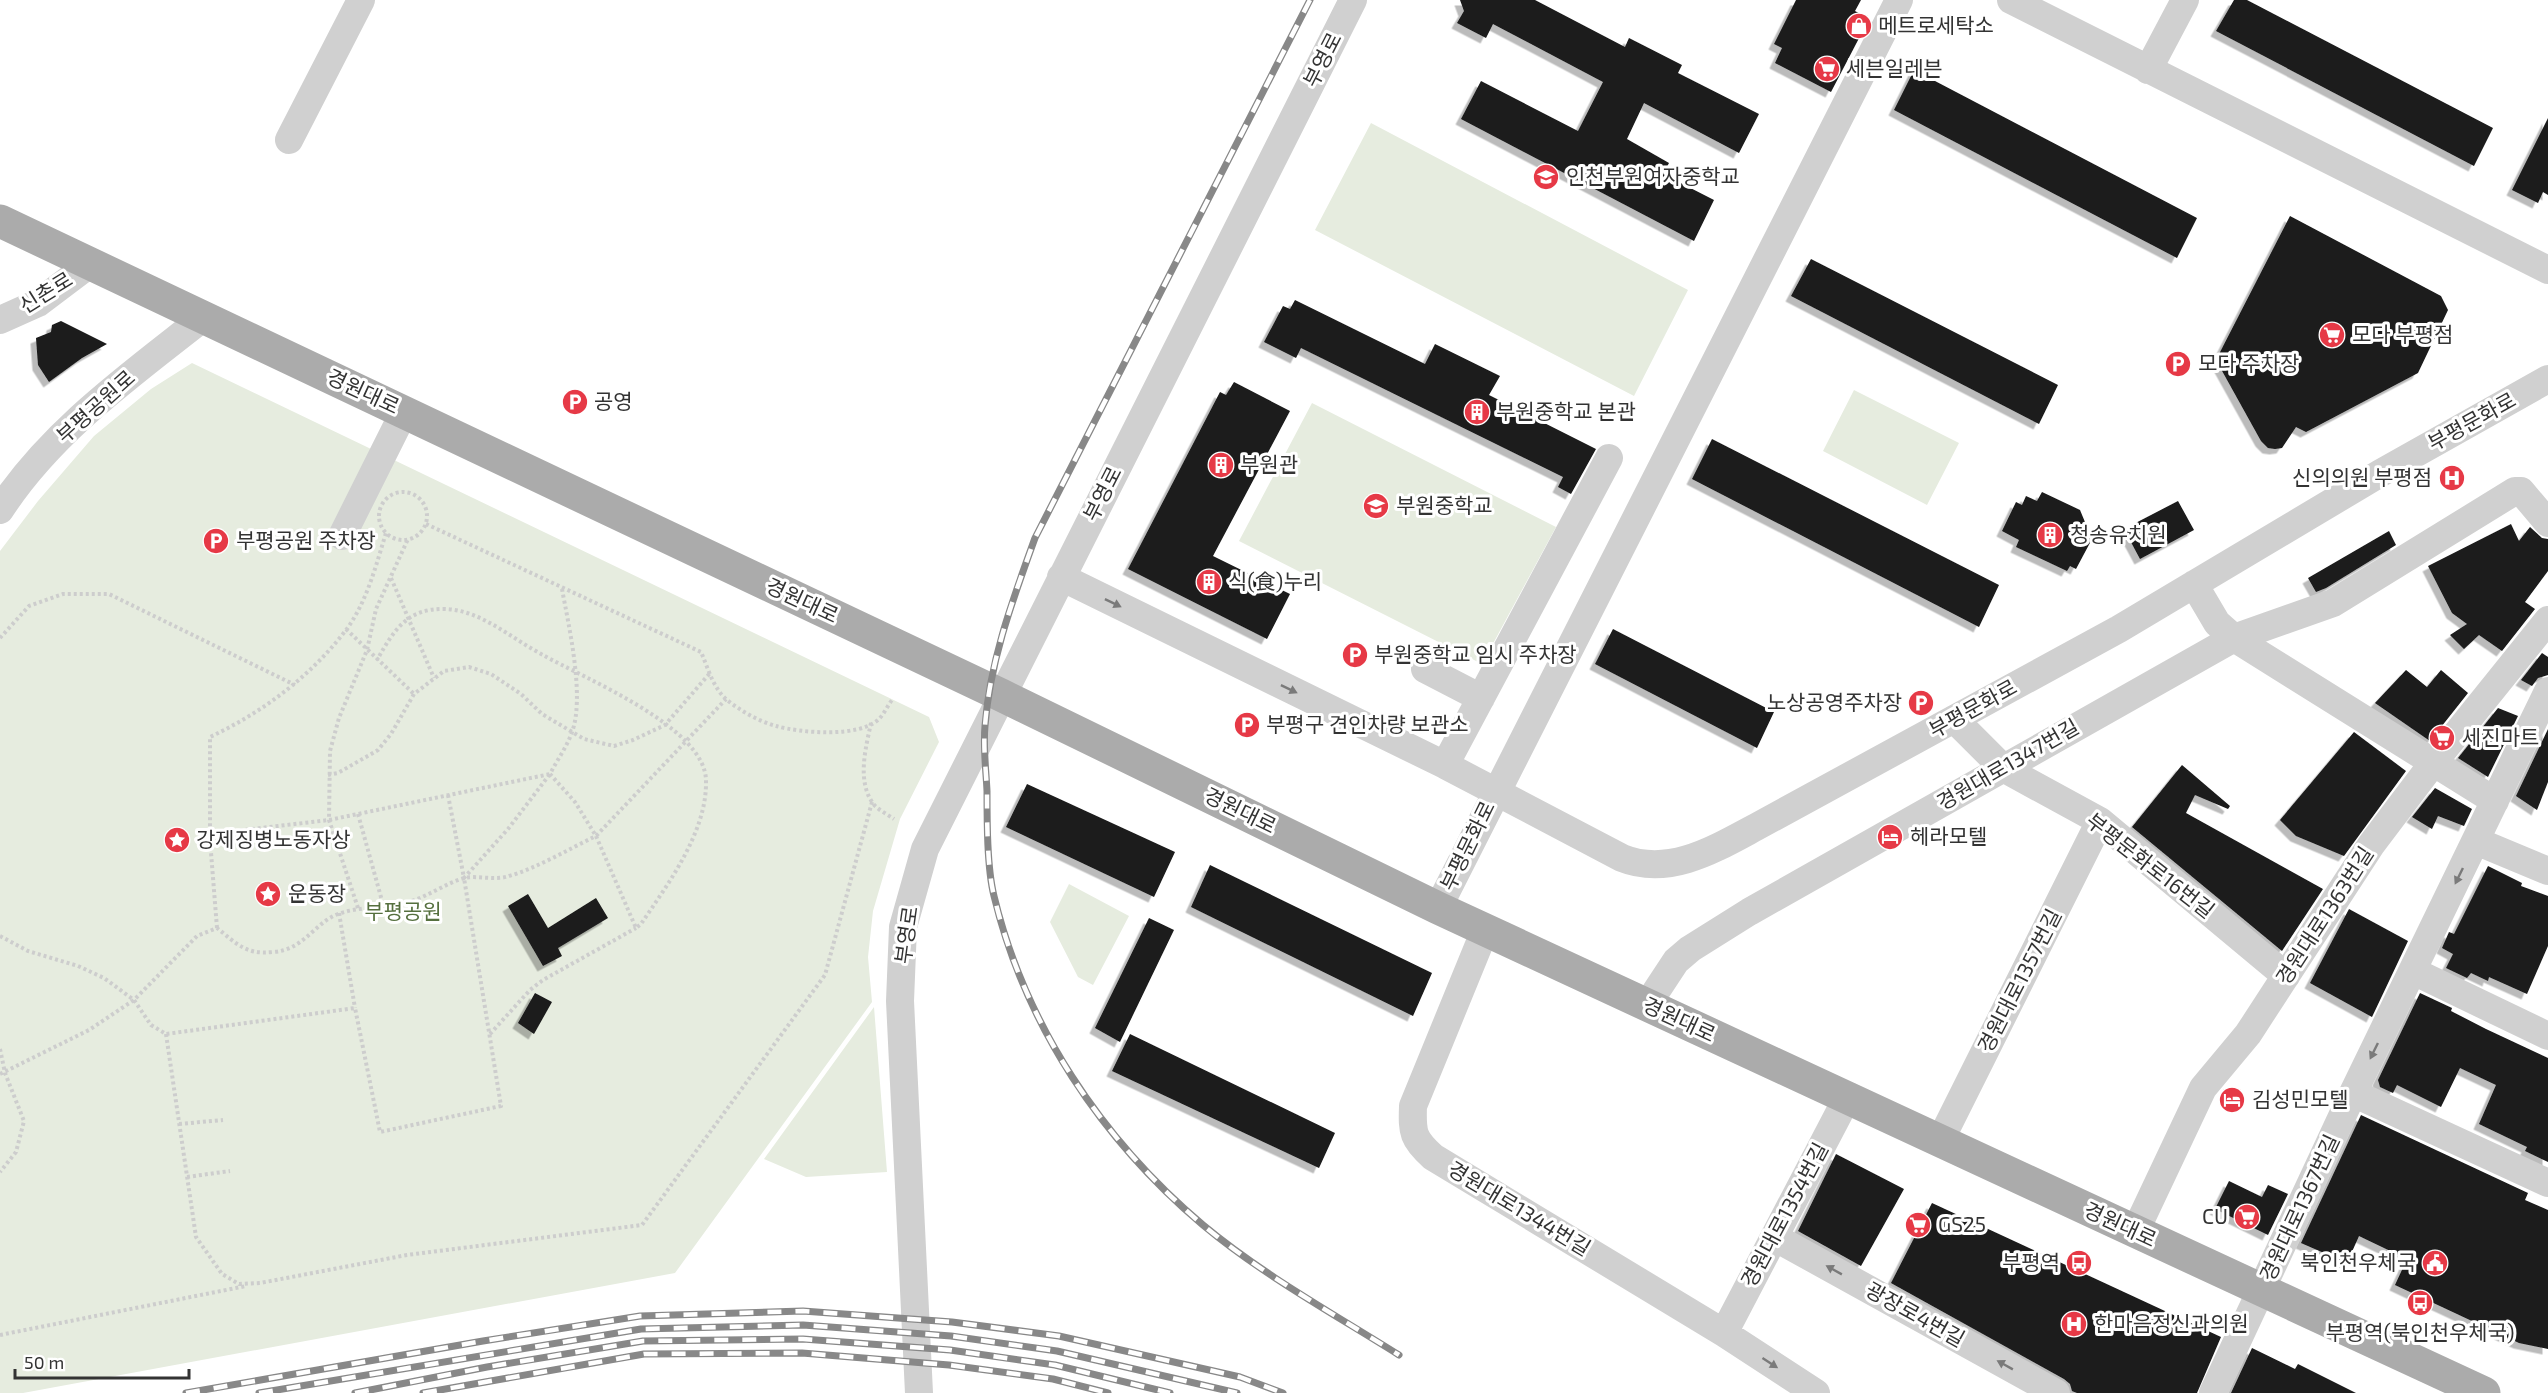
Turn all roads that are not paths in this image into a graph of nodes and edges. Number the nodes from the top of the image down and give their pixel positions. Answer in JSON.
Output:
{"nodes":[{"id":1,"x":361,"y":0,"type":"edge"},
{"id":2,"x":1353,"y":0,"type":"edge"},
{"id":3,"x":1899,"y":0,"type":"edge"},
{"id":4,"x":2011,"y":0,"type":"edge"},
{"id":5,"x":2185,"y":0,"type":"edge"},
{"id":6,"x":2148,"y":70,"type":"junction"},
{"id":7,"x":289,"y":140,"type":"dead end"},
{"id":8,"x":0,"y":221,"type":"edge"},
{"id":9,"x":91,"y":263,"type":"junction"},
{"id":10,"x":2548,"y":270,"type":"edge"},
{"id":11,"x":204,"y":317,"type":"junction"},
{"id":12,"x":0,"y":320,"type":"edge"},
{"id":13,"x":2548,"y":379,"type":"edge"},
{"id":14,"x":404,"y":412,"type":"junction"},
{"id":15,"x":1608,"y":458,"type":"dead end"},
{"id":16,"x":0,"y":510,"type":"edge"},
{"id":17,"x":2548,"y":523,"type":"edge"},
{"id":18,"x":342,"y":536,"type":"dead end"},
{"id":19,"x":1061,"y":577,"type":"junction"},
{"id":20,"x":2194,"y":584,"type":"junction"},
{"id":21,"x":2548,"y":620,"type":"edge"},
{"id":22,"x":2234,"y":638,"type":"junction"},
{"id":23,"x":1190,"y":641,"type":"junction"},
{"id":24,"x":1208,"y":666,"type":"dead end"},
{"id":25,"x":1425,"y":669,"type":"dead end"},
{"id":26,"x":1001,"y":695,"type":"junction"},
{"id":27,"x":1480,"y":698,"type":"junction"},
{"id":28,"x":2544,"y":708,"type":"edge"},
{"id":29,"x":1953,"y":720,"type":"junction"},
{"id":30,"x":2433,"y":763,"type":"junction"},
{"id":31,"x":1444,"y":765,"type":"junction"},
{"id":32,"x":2003,"y":768,"type":"junction"},
{"id":33,"x":1495,"y":791,"type":"junction"},
{"id":34,"x":2495,"y":801,"type":"junction"},
{"id":35,"x":2100,"y":821,"type":"junction"},
{"id":36,"x":2476,"y":841,"type":"junction"},
{"id":37,"x":2548,"y":871,"type":"edge"},
{"id":38,"x":1438,"y":908,"type":"junction"},
{"id":39,"x":1485,"y":930,"type":"junction"},
{"id":40,"x":2413,"y":971,"type":"junction"},
{"id":41,"x":2286,"y":976,"type":"junction"},
{"id":42,"x":1647,"y":1005,"type":"junction"},
{"id":43,"x":2548,"y":1036,"type":"edge"},
{"id":44,"x":2353,"y":1093,"type":"junction"},
{"id":45,"x":1847,"y":1098,"type":"junction"},
{"id":46,"x":1940,"y":1142,"type":"junction"},
{"id":47,"x":2548,"y":1183,"type":"edge"},
{"id":48,"x":2135,"y":1232,"type":"junction"},
{"id":49,"x":1774,"y":1237,"type":"junction"},
{"id":50,"x":2262,"y":1290,"type":"junction"},
{"id":51,"x":1724,"y":1333,"type":"junction"},
{"id":52,"x":919,"y":1393,"type":"edge"},
{"id":53,"x":1816,"y":1393,"type":"edge"},
{"id":54,"x":2056,"y":1393,"type":"edge"},
{"id":55,"x":2213,"y":1393,"type":"edge"},
{"id":56,"x":2484,"y":1393,"type":"edge"}],
"edges":[{"from":1,"to":7,"type":"street"},
{"from":2,"to":19,"type":"street","name":"부영로"},
{"from":3,"to":33,"type":"street"},
{"from":4,"to":6,"type":"street"},
{"from":5,"to":6,"type":"street"},
{"from":6,"to":10,"type":"street"},
{"from":8,"to":9,"type":"main road","name":"경원대로"},
{"from":9,"to":11,"type":"main road","name":"경원대로"},
{"from":9,"to":12,"type":"street","name":"신촌로"},
{"from":11,"to":14,"type":"main road","name":"경원대로"},
{"from":11,"to":16,"type":"street","name":"부평공원로"},
{"from":13,"to":20,"type":"street","name":"부평문화로"},
{"from":14,"to":18,"type":"street"},
{"from":14,"to":26,"type":"main road","name":"경원대로"},
{"from":15,"to":27,"type":"street"},
{"from":17,"to":22,"type":"street","name":"경원대로1347번길"},
{"from":19,"to":23,"type":"street","one_way":true},
{"from":19,"to":26,"type":"street","name":"부영로"},
{"from":20,"to":22,"type":"street"},
{"from":20,"to":29,"type":"street","name":"부평문화로"},
{"from":21,"to":30,"type":"street","name":"경원대로1363번길"},
{"from":22,"to":30,"type":"street"},
{"from":22,"to":32,"type":"street","name":"경원대로1347번길"},
{"from":23,"to":24,"type":"street"},
{"from":23,"to":31,"type":"street","one_way":true},
{"from":25,"to":27,"type":"street"},
{"from":26,"to":38,"type":"main road","name":"경원대로"},
{"from":26,"to":52,"type":"street","name":"부영로"},
{"from":27,"to":31,"type":"street"},
{"from":28,"to":34,"type":"street","name":"경원대로1367번길"},
{"from":29,"to":32,"type":"street","name":"부평문화로16번길"},
{"from":29,"to":33,"type":"street","name":"부평문화로"},
{"from":30,"to":34,"type":"street"},
{"from":30,"to":41,"type":"street","name":"경원대로1363번길"},
{"from":31,"to":33,"type":"street"},
{"from":32,"to":35,"type":"street","name":"부평문화로16번길"},
{"from":32,"to":42,"type":"street","name":"경원대로1347번길"},
{"from":33,"to":38,"type":"street","name":"부평문화로"},
{"from":34,"to":36,"type":"street","name":"경원대로1367번길"},
{"from":35,"to":41,"type":"street","name":"부평문화로16번길"},
{"from":35,"to":46,"type":"street","name":"경원대로1357번길"},
{"from":36,"to":37,"type":"street"},
{"from":36,"to":40,"type":"street","name":"경원대로1367번길","one_way":true},
{"from":38,"to":39,"type":"main road","name":"경원대로"},
{"from":39,"to":42,"type":"main road","name":"경원대로"},
{"from":39,"to":51,"type":"street","name":"경원대로1344번길"},
{"from":40,"to":43,"type":"street"},
{"from":40,"to":44,"type":"street","name":"경원대로1367번길","one_way":true},
{"from":41,"to":48,"type":"street","name":"경원대로1363번길"},
{"from":42,"to":45,"type":"main road","name":"경원대로"},
{"from":44,"to":47,"type":"street"},
{"from":44,"to":50,"type":"street","name":"경원대로1367번길"},
{"from":45,"to":46,"type":"main road","name":"경원대로"},
{"from":45,"to":49,"type":"street","name":"경원대로1354번길"},
{"from":46,"to":48,"type":"main road","name":"경원대로"},
{"from":48,"to":50,"type":"main road","name":"경원대로"},
{"from":49,"to":51,"type":"street","name":"경원대로1354번길"},
{"from":54,"to":49,"type":"street","name":"광장로4번길","one_way":true},
{"from":50,"to":55,"type":"street","name":"경원대로1367번길"},
{"from":50,"to":56,"type":"main road","name":"경원대로"},
{"from":51,"to":53,"type":"street","name":"경원대로1344번길","one_way":true}]}
